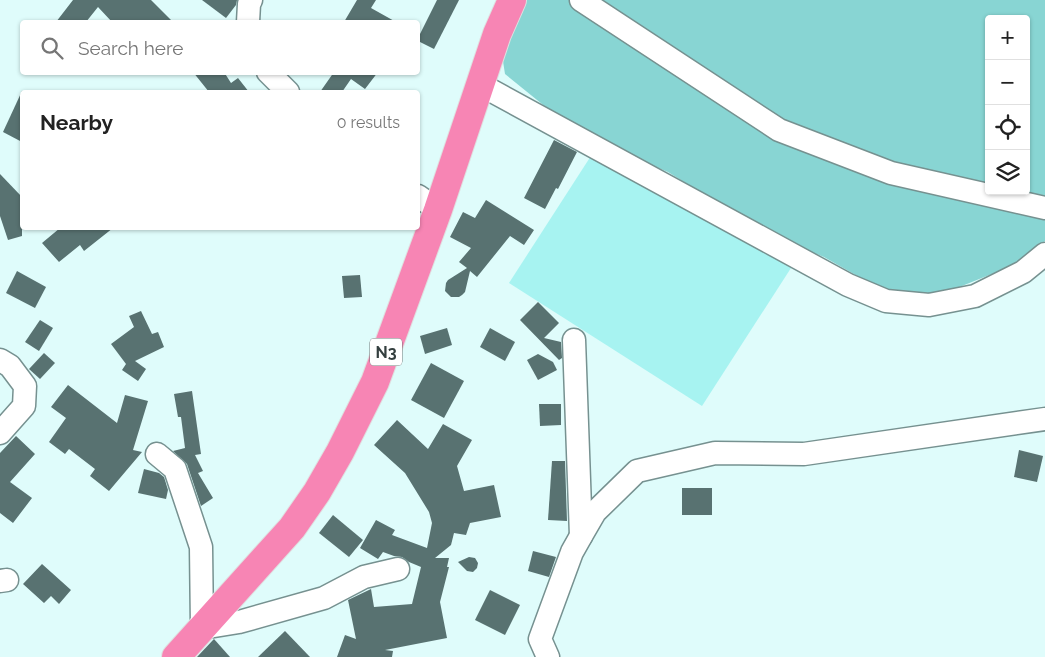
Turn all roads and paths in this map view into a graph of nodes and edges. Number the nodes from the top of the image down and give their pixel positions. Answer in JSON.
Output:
{"nodes":[{"id":1,"x":251,"y":0,"type":"edge"},
{"id":2,"x":512,"y":0,"type":"edge"},
{"id":3,"x":581,"y":0,"type":"edge"},
{"id":4,"x":248,"y":20,"type":"edge"},
{"id":5,"x":271,"y":75,"type":"edge"},
{"id":6,"x":481,"y":85,"type":"junction"},
{"id":7,"x":286,"y":90,"type":"edge"},
{"id":8,"x":428,"y":203,"type":"edge"},
{"id":9,"x":1045,"y":208,"type":"edge"},
{"id":10,"x":1045,"y":254,"type":"edge"},
{"id":11,"x":574,"y":340,"type":"dead end"},
{"id":12,"x":0,"y":360,"type":"edge"},
{"id":13,"x":1045,"y":419,"type":"edge"},
{"id":14,"x":0,"y":433,"type":"edge"},
{"id":15,"x":157,"y":454,"type":"dead end"},
{"id":16,"x":582,"y":536,"type":"junction"},
{"id":17,"x":398,"y":569,"type":"dead end"},
{"id":18,"x":202,"y":628,"type":"junction"},
{"id":19,"x":176,"y":657,"type":"edge"},
{"id":20,"x":548,"y":657,"type":"edge"}],
"edges":[{"from":1,"to":4,"type":"street"},
{"from":2,"to":6,"type":"highway","number":"N3"},
{"from":3,"to":9,"type":"street"},
{"from":5,"to":7,"type":"street"},
{"from":6,"to":8,"type":"highway","number":"N3"},
{"from":6,"to":10,"type":"street"},
{"from":8,"to":18,"type":"highway","number":"N3"},
{"from":11,"to":16,"type":"street"},
{"from":12,"to":14,"type":"street"},
{"from":13,"to":16,"type":"street"},
{"from":15,"to":18,"type":"street"},
{"from":16,"to":20,"type":"street"},
{"from":17,"to":18,"type":"street"},
{"from":18,"to":19,"type":"highway","number":"N3"}]}
